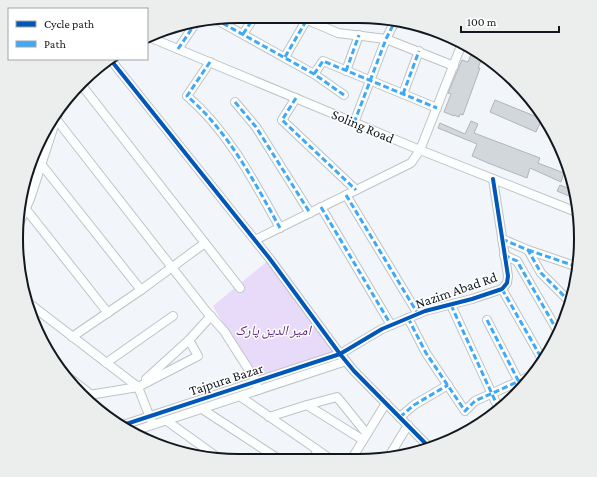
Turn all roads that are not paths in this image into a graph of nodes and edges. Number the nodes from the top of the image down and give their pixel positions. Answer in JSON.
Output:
{"nodes":[{"id":1,"x":223,"y":23,"type":"edge"},
{"id":2,"x":250,"y":23,"type":"edge"},
{"id":3,"x":304,"y":23,"type":"edge"},
{"id":4,"x":318,"y":23,"type":"edge"},
{"id":5,"x":393,"y":26,"type":"edge"},
{"id":6,"x":192,"y":28,"type":"edge"},
{"id":7,"x":243,"y":34,"type":"junction"},
{"id":8,"x":359,"y":35,"type":"junction"},
{"id":9,"x":386,"y":39,"type":"junction"},
{"id":10,"x":155,"y":40,"type":"edge"},
{"id":11,"x":178,"y":49,"type":"junction"},
{"id":12,"x":461,"y":49,"type":"edge"},
{"id":13,"x":419,"y":51,"type":"junction"},
{"id":14,"x":285,"y":57,"type":"junction"},
{"id":15,"x":210,"y":62,"type":"junction"},
{"id":16,"x":113,"y":63,"type":"edge"},
{"id":17,"x":454,"y":66,"type":"junction"},
{"id":18,"x":346,"y":71,"type":"junction"},
{"id":19,"x":314,"y":74,"type":"junction"},
{"id":20,"x":370,"y":81,"type":"junction"},
{"id":21,"x":84,"y":88,"type":"edge"},
{"id":22,"x":403,"y":94,"type":"junction"},
{"id":23,"x":344,"y":95,"type":"dead end"},
{"id":24,"x":296,"y":98,"type":"junction"},
{"id":25,"x":235,"y":102,"type":"dead end"},
{"id":26,"x":437,"y":108,"type":"junction"},
{"id":27,"x":58,"y":121,"type":"edge"},
{"id":28,"x":354,"y":122,"type":"junction"},
{"id":29,"x":45,"y":143,"type":"edge"},
{"id":30,"x":420,"y":150,"type":"junction"},
{"id":31,"x":41,"y":164,"type":"junction"},
{"id":32,"x":31,"y":178,"type":"edge"},
{"id":33,"x":493,"y":179,"type":"junction"},
{"id":34,"x":36,"y":180,"type":"junction"},
{"id":35,"x":356,"y":190,"type":"junction"},
{"id":36,"x":346,"y":195,"type":"junction"},
{"id":37,"x":25,"y":207,"type":"edge"},
{"id":38,"x":321,"y":207,"type":"junction"},
{"id":39,"x":25,"y":208,"type":"edge"},
{"id":40,"x":572,"y":211,"type":"edge"},
{"id":41,"x":310,"y":213,"type":"junction"},
{"id":42,"x":280,"y":228,"type":"junction"},
{"id":43,"x":502,"y":239,"type":"junction"},
{"id":44,"x":255,"y":240,"type":"junction"},
{"id":45,"x":205,"y":243,"type":"junction"},
{"id":46,"x":528,"y":250,"type":"junction"},
{"id":47,"x":504,"y":256,"type":"junction"},
{"id":48,"x":572,"y":265,"type":"edge"},
{"id":49,"x":172,"y":267,"type":"junction"},
{"id":50,"x":240,"y":288,"type":"dead end"},
{"id":51,"x":502,"y":288,"type":"junction"},
{"id":52,"x":141,"y":290,"type":"junction"},
{"id":53,"x":566,"y":298,"type":"edge"},
{"id":54,"x":451,"y":305,"type":"junction"},
{"id":55,"x":34,"y":307,"type":"edge"},
{"id":56,"x":108,"y":313,"type":"junction"},
{"id":57,"x":418,"y":314,"type":"junction"},
{"id":58,"x":173,"y":316,"type":"dead end"},
{"id":59,"x":211,"y":316,"type":"junction"},
{"id":60,"x":408,"y":318,"type":"junction"},
{"id":61,"x":487,"y":320,"type":"dead end"},
{"id":62,"x":391,"y":325,"type":"junction"},
{"id":63,"x":555,"y":327,"type":"edge"},
{"id":64,"x":72,"y":337,"type":"junction"},
{"id":65,"x":189,"y":340,"type":"junction"},
{"id":66,"x":340,"y":354,"type":"junction"},
{"id":67,"x":540,"y":355,"type":"edge"},
{"id":68,"x":346,"y":362,"type":"junction"},
{"id":69,"x":106,"y":363,"type":"junction"},
{"id":70,"x":256,"y":381,"type":"junction"},
{"id":71,"x":519,"y":382,"type":"joint"},
{"id":72,"x":448,"y":385,"type":"junction"},
{"id":73,"x":138,"y":387,"type":"junction"},
{"id":74,"x":258,"y":390,"type":"junction"},
{"id":75,"x":90,"y":395,"type":"edge"},
{"id":76,"x":492,"y":395,"type":"junction"},
{"id":77,"x":240,"y":397,"type":"junction"},
{"id":78,"x":386,"y":403,"type":"junction"},
{"id":79,"x":497,"y":404,"type":"edge"},
{"id":80,"x":307,"y":405,"type":"junction"},
{"id":81,"x":202,"y":409,"type":"junction"},
{"id":82,"x":150,"y":415,"type":"junction"},
{"id":83,"x":269,"y":417,"type":"junction"},
{"id":84,"x":400,"y":417,"type":"junction"},
{"id":85,"x":167,"y":421,"type":"junction"},
{"id":86,"x":128,"y":423,"type":"edge"},
{"id":87,"x":153,"y":425,"type":"junction"},
{"id":88,"x":408,"y":425,"type":"junction"},
{"id":89,"x":139,"y":430,"type":"edge"},
{"id":90,"x":365,"y":437,"type":"junction"},
{"id":91,"x":426,"y":444,"type":"edge"},
{"id":92,"x":318,"y":450,"type":"junction"},
{"id":93,"x":393,"y":450,"type":"edge"},
{"id":94,"x":209,"y":452,"type":"edge"},
{"id":95,"x":271,"y":454,"type":"edge"},
{"id":96,"x":315,"y":454,"type":"edge"},
{"id":97,"x":324,"y":454,"type":"edge"},
{"id":98,"x":355,"y":454,"type":"edge"}],
"edges":[{"from":1,"to":7,"type":"street"},
{"from":2,"to":7,"type":"street"},
{"from":3,"to":14,"type":"street"},
{"from":4,"to":8,"type":"street"},
{"from":5,"to":9,"type":"street"},
{"from":6,"to":11,"type":"street"},
{"from":7,"to":14,"type":"street"},
{"from":8,"to":9,"type":"street"},
{"from":8,"to":18,"type":"street"},
{"from":9,"to":13,"type":"street"},
{"from":9,"to":20,"type":"street"},
{"from":10,"to":11,"type":"street","name":"Soling Road"},
{"from":11,"to":15,"type":"street","name":"Soling Road"},
{"from":12,"to":17,"type":"street"},
{"from":13,"to":17,"type":"street"},
{"from":13,"to":22,"type":"street"},
{"from":14,"to":19,"type":"street"},
{"from":15,"to":24,"type":"street","name":"Soling Road"},
{"from":15,"to":42,"type":"street"},
{"from":16,"to":44,"type":"street"},
{"from":17,"to":26,"type":"street"},
{"from":18,"to":19,"type":"street"},
{"from":18,"to":20,"type":"street"},
{"from":19,"to":23,"type":"street"},
{"from":20,"to":22,"type":"street"},
{"from":20,"to":28,"type":"street"},
{"from":21,"to":45,"type":"street"},
{"from":22,"to":26,"type":"street"},
{"from":24,"to":28,"type":"street","name":"Soling Road"},
{"from":24,"to":35,"type":"street"},
{"from":25,"to":41,"type":"street"},
{"from":26,"to":30,"type":"street"},
{"from":27,"to":49,"type":"street"},
{"from":28,"to":30,"type":"street","name":"Soling Road"},
{"from":29,"to":31,"type":"street"},
{"from":30,"to":33,"type":"street","name":"Soling Road"},
{"from":30,"to":35,"type":"street"},
{"from":31,"to":34,"type":"street"},
{"from":31,"to":52,"type":"street"},
{"from":32,"to":34,"type":"street"},
{"from":33,"to":40,"type":"street","name":"Soling Road"},
{"from":33,"to":43,"type":"street","name":"Nazim Abad Rd"},
{"from":34,"to":37,"type":"street"},
{"from":35,"to":36,"type":"street"},
{"from":36,"to":38,"type":"street"},
{"from":36,"to":57,"type":"street"},
{"from":38,"to":41,"type":"street"},
{"from":38,"to":62,"type":"street"},
{"from":39,"to":56,"type":"street"},
{"from":41,"to":42,"type":"street"},
{"from":42,"to":44,"type":"street"},
{"from":43,"to":46,"type":"street"},
{"from":43,"to":47,"type":"street","name":"Nazim Abad Rd"},
{"from":44,"to":66,"type":"street"},
{"from":45,"to":49,"type":"street"},
{"from":45,"to":50,"type":"street"},
{"from":46,"to":48,"type":"street"},
{"from":46,"to":53,"type":"street"},
{"from":47,"to":51,"type":"street","name":"Nazim Abad Rd"},
{"from":47,"to":63,"type":"street"},
{"from":49,"to":52,"type":"street"},
{"from":49,"to":59,"type":"street"},
{"from":51,"to":54,"type":"street","name":"Nazim Abad Rd"},
{"from":51,"to":67,"type":"street"},
{"from":52,"to":56,"type":"street"},
{"from":54,"to":57,"type":"street","name":"Nazim Abad Rd"},
{"from":54,"to":76,"type":"street"},
{"from":55,"to":64,"type":"street"},
{"from":56,"to":64,"type":"street"},
{"from":57,"to":60,"type":"street","name":"Nazim Abad Rd"},
{"from":58,"to":69,"type":"street"},
{"from":59,"to":65,"type":"street"},
{"from":59,"to":70,"type":"street"},
{"from":60,"to":62,"type":"street","name":"Nazim Abad Rd"},
{"from":60,"to":72,"type":"street"},
{"from":61,"to":71,"type":"street"},
{"from":62,"to":66,"type":"street","name":"Nazim Abad Rd"},
{"from":64,"to":69,"type":"street"},
{"from":65,"to":73,"type":"street"},
{"from":65,"to":73,"type":"street"},
{"from":66,"to":68,"type":"street"},
{"from":66,"to":70,"type":"street","name":"Tajpura Bazar"},
{"from":68,"to":74,"type":"street","name":"Tajpura Bazar"},
{"from":68,"to":78,"type":"street"},
{"from":69,"to":73,"type":"street"},
{"from":70,"to":74,"type":"street"},
{"from":70,"to":82,"type":"street","name":"Tajpura Bazar"},
{"from":71,"to":76,"type":"street"},
{"from":72,"to":76,"type":"street"},
{"from":72,"to":84,"type":"street"},
{"from":73,"to":75,"type":"street"},
{"from":73,"to":82,"type":"street"},
{"from":74,"to":77,"type":"street","name":"Tajpura Bazar"},
{"from":76,"to":79,"type":"street"},
{"from":77,"to":81,"type":"street","name":"Tajpura Bazar"},
{"from":77,"to":83,"type":"street"},
{"from":78,"to":84,"type":"street"},
{"from":78,"to":90,"type":"street"},
{"from":80,"to":83,"type":"street"},
{"from":80,"to":90,"type":"street"},
{"from":80,"to":90,"type":"street"},
{"from":81,"to":85,"type":"street","name":"Tajpura Bazar"},
{"from":81,"to":95,"type":"street"},
{"from":82,"to":86,"type":"street","name":"Tajpura Bazar"},
{"from":82,"to":87,"type":"street"},
{"from":83,"to":92,"type":"street"},
{"from":84,"to":88,"type":"street"},
{"from":85,"to":87,"type":"street","name":"Tajpura Bazar"},
{"from":85,"to":94,"type":"street"},
{"from":87,"to":89,"type":"street","name":"Tajpura Bazar"},
{"from":88,"to":91,"type":"street"},
{"from":88,"to":93,"type":"street"},
{"from":90,"to":98,"type":"street"},
{"from":92,"to":96,"type":"street"},
{"from":92,"to":97,"type":"street"}]}
